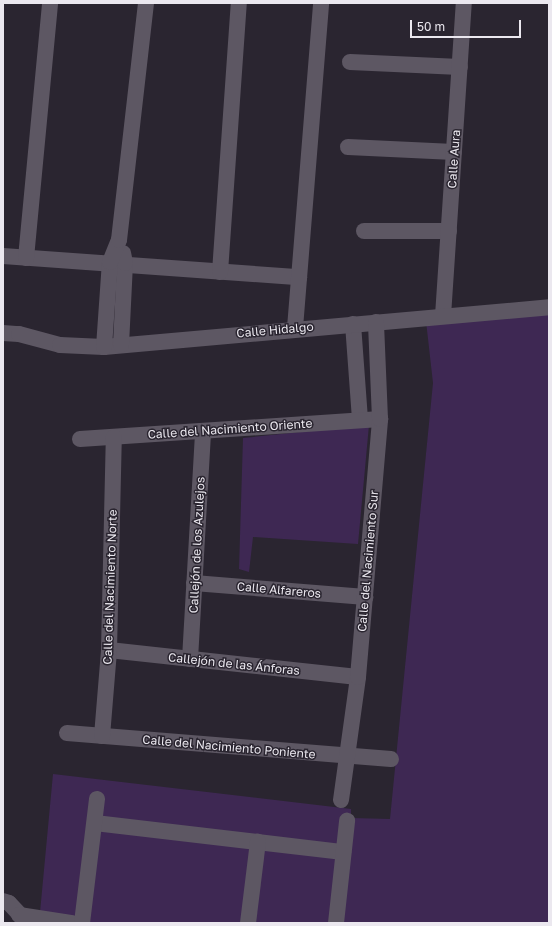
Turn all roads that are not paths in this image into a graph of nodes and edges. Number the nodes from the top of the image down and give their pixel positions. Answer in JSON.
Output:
{"nodes":[{"id":1,"x":50,"y":3,"type":"edge"},
{"id":2,"x":146,"y":3,"type":"edge"},
{"id":3,"x":239,"y":3,"type":"edge"},
{"id":4,"x":321,"y":3,"type":"edge"},
{"id":5,"x":464,"y":3,"type":"edge"},
{"id":6,"x":350,"y":62,"type":"dead end"},
{"id":7,"x":460,"y":67,"type":"junction"},
{"id":8,"x":348,"y":147,"type":"dead end"},
{"id":9,"x":454,"y":152,"type":"junction"},
{"id":10,"x":364,"y":231,"type":"dead end"},
{"id":11,"x":449,"y":231,"type":"junction"},
{"id":12,"x":3,"y":256,"type":"edge"},
{"id":13,"x":26,"y":258,"type":"junction"},
{"id":14,"x":118,"y":263,"type":"junction"},
{"id":15,"x":220,"y":272,"type":"junction"},
{"id":16,"x":299,"y":277,"type":"junction"},
{"id":17,"x":549,"y":307,"type":"edge"},
{"id":18,"x":443,"y":316,"type":"junction"},
{"id":19,"x":376,"y":322,"type":"junction"},
{"id":20,"x":353,"y":324,"type":"junction"},
{"id":21,"x":295,"y":328,"type":"junction"},
{"id":22,"x":3,"y":333,"type":"edge"},
{"id":23,"x":121,"y":345,"type":"junction"},
{"id":24,"x":104,"y":347,"type":"junction"},
{"id":25,"x":380,"y":419,"type":"junction"},
{"id":26,"x":360,"y":420,"type":"junction"},
{"id":27,"x":203,"y":431,"type":"junction"},
{"id":28,"x":114,"y":437,"type":"junction"},
{"id":29,"x":80,"y":439,"type":"dead end"},
{"id":30,"x":194,"y":583,"type":"junction"},
{"id":31,"x":365,"y":597,"type":"junction"},
{"id":32,"x":109,"y":650,"type":"junction"},
{"id":33,"x":190,"y":659,"type":"junction"},
{"id":34,"x":358,"y":677,"type":"junction"},
{"id":35,"x":67,"y":733,"type":"dead end"},
{"id":36,"x":102,"y":736,"type":"junction"},
{"id":37,"x":347,"y":756,"type":"junction"},
{"id":38,"x":391,"y":759,"type":"dead end"},
{"id":39,"x":97,"y":799,"type":"dead end"},
{"id":40,"x":341,"y":800,"type":"dead end"},
{"id":41,"x":347,"y":821,"type":"dead end"},
{"id":42,"x":95,"y":823,"type":"junction"},
{"id":43,"x":258,"y":842,"type":"junction"},
{"id":44,"x":343,"y":852,"type":"junction"},
{"id":45,"x":3,"y":901,"type":"edge"},
{"id":46,"x":30,"y":919,"type":"edge"},
{"id":47,"x":72,"y":923,"type":"edge"},
{"id":48,"x":82,"y":923,"type":"edge"},
{"id":49,"x":248,"y":923,"type":"edge"},
{"id":50,"x":336,"y":923,"type":"edge"}],
"edges":[{"from":1,"to":13,"type":"street"},
{"from":2,"to":14,"type":"street"},
{"from":3,"to":15,"type":"street"},
{"from":4,"to":16,"type":"street"},
{"from":5,"to":7,"type":"street","name":"Calle Aura"},
{"from":6,"to":7,"type":"street"},
{"from":7,"to":9,"type":"street","name":"Calle Aura"},
{"from":8,"to":9,"type":"street"},
{"from":9,"to":11,"type":"street","name":"Calle Aura"},
{"from":10,"to":11,"type":"street"},
{"from":11,"to":18,"type":"street","name":"Calle Aura"},
{"from":12,"to":13,"type":"street"},
{"from":13,"to":14,"type":"street"},
{"from":14,"to":15,"type":"street"},
{"from":14,"to":23,"type":"street"},
{"from":14,"to":24,"type":"street"},
{"from":15,"to":16,"type":"street"},
{"from":16,"to":21,"type":"street"},
{"from":17,"to":18,"type":"street","name":"Calle Hidalgo"},
{"from":18,"to":19,"type":"street","name":"Calle Hidalgo"},
{"from":19,"to":20,"type":"street","name":"Calle Hidalgo"},
{"from":19,"to":25,"type":"street","name":"Calle del Nacimiento Sur"},
{"from":20,"to":21,"type":"street","name":"Calle Hidalgo"},
{"from":20,"to":26,"type":"street"},
{"from":21,"to":23,"type":"street","name":"Calle Hidalgo"},
{"from":22,"to":24,"type":"street","name":"Calle Hidalgo"},
{"from":23,"to":24,"type":"street","name":"Calle Hidalgo"},
{"from":25,"to":26,"type":"street","name":"Calle del Nacimiento Oriente"},
{"from":25,"to":31,"type":"street","name":"Calle del Nacimiento Sur"},
{"from":26,"to":27,"type":"street","name":"Calle del Nacimiento Oriente"},
{"from":27,"to":28,"type":"street","name":"Calle del Nacimiento Oriente"},
{"from":27,"to":30,"type":"street","name":"Callejón de los Azulejos"},
{"from":28,"to":29,"type":"street","name":"Calle del Nacimiento Oriente"},
{"from":28,"to":32,"type":"street","name":"Calle del Nacimiento Norte"},
{"from":30,"to":31,"type":"street","name":"Calle Alfareros"},
{"from":30,"to":33,"type":"street","name":"Callejón de los Azulejos"},
{"from":31,"to":34,"type":"street","name":"Calle del Nacimiento Sur"},
{"from":32,"to":33,"type":"street","name":"Callejón de las Ánforas"},
{"from":32,"to":36,"type":"street","name":"Calle del Nacimiento Norte"},
{"from":33,"to":34,"type":"street","name":"Callejón de las Ánforas"},
{"from":34,"to":37,"type":"street","name":"Calle del Nacimiento Sur"},
{"from":35,"to":36,"type":"street","name":"Calle del Nacimiento Poniente"},
{"from":36,"to":37,"type":"street","name":"Calle del Nacimiento Poniente"},
{"from":37,"to":38,"type":"street","name":"Calle del Nacimiento Poniente"},
{"from":37,"to":40,"type":"street","name":"Calle del Nacimiento Sur"},
{"from":39,"to":42,"type":"street"},
{"from":41,"to":44,"type":"street"},
{"from":42,"to":43,"type":"street"},
{"from":42,"to":48,"type":"street"},
{"from":43,"to":44,"type":"street"},
{"from":43,"to":49,"type":"street"},
{"from":44,"to":50,"type":"street"},
{"from":45,"to":46,"type":"street"},
{"from":46,"to":47,"type":"street"}]}
